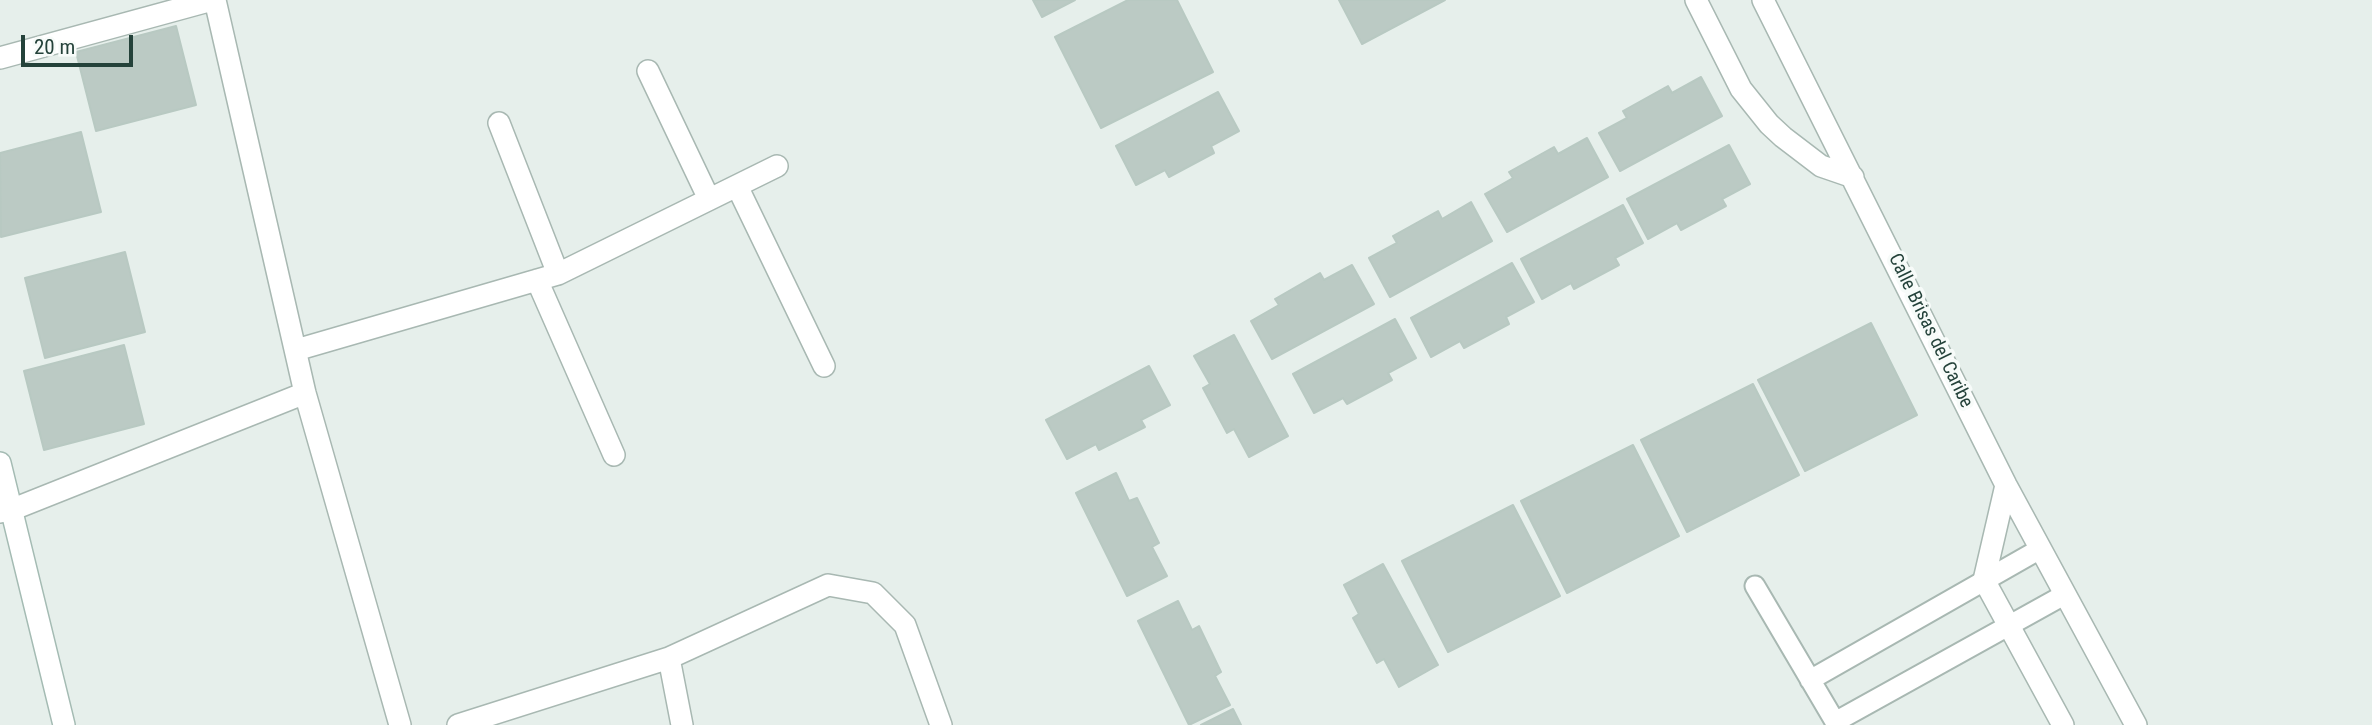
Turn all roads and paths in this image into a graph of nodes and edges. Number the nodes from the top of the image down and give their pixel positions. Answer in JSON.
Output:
{"nodes":[{"id":1,"x":214,"y":0,"type":"edge"},
{"id":2,"x":1696,"y":0,"type":"edge"},
{"id":3,"x":1763,"y":0,"type":"edge"},
{"id":4,"x":0,"y":58,"type":"edge"},
{"id":5,"x":648,"y":71,"type":"dead end"},
{"id":6,"x":499,"y":123,"type":"dead end"},
{"id":7,"x":777,"y":166,"type":"dead end"},
{"id":8,"x":1853,"y":177,"type":"junction"},
{"id":9,"x":737,"y":186,"type":"junction"},
{"id":10,"x":709,"y":199,"type":"junction"},
{"id":11,"x":558,"y":274,"type":"junction"},
{"id":12,"x":537,"y":280,"type":"junction"},
{"id":13,"x":296,"y":351,"type":"junction"},
{"id":14,"x":824,"y":366,"type":"dead end"},
{"id":15,"x":305,"y":393,"type":"junction"},
{"id":16,"x":614,"y":455,"type":"dead end"},
{"id":17,"x":0,"y":463,"type":"edge"},
{"id":18,"x":2006,"y":485,"type":"junction"},
{"id":19,"x":5,"y":511,"type":"edge"},
{"id":20,"x":2040,"y":549,"type":"junction"},
{"id":21,"x":1984,"y":580,"type":"junction"},
{"id":22,"x":1755,"y":586,"type":"dead end"},
{"id":23,"x":2064,"y":595,"type":"junction"},
{"id":24,"x":2009,"y":625,"type":"junction"},
{"id":25,"x":669,"y":658,"type":"junction"},
{"id":26,"x":1810,"y":680,"type":"junction"},
{"id":27,"x":1836,"y":723,"type":"edge"},
{"id":28,"x":64,"y":725,"type":"edge"},
{"id":29,"x":400,"y":725,"type":"edge"},
{"id":30,"x":458,"y":725,"type":"edge"},
{"id":31,"x":682,"y":725,"type":"edge"},
{"id":32,"x":942,"y":725,"type":"edge"},
{"id":33,"x":2063,"y":725,"type":"edge"},
{"id":34,"x":2136,"y":725,"type":"edge"}],
"edges":[{"from":1,"to":4,"type":"street"},
{"from":1,"to":13,"type":"street"},
{"from":2,"to":8,"type":"street"},
{"from":3,"to":8,"type":"street","name":"Calle Brisas del Caribe"},
{"from":5,"to":10,"type":"street"},
{"from":6,"to":11,"type":"street"},
{"from":7,"to":9,"type":"street"},
{"from":8,"to":18,"type":"street","name":"Calle Brisas del Caribe"},
{"from":9,"to":10,"type":"street"},
{"from":9,"to":14,"type":"street"},
{"from":10,"to":11,"type":"street"},
{"from":11,"to":12,"type":"street"},
{"from":12,"to":13,"type":"street"},
{"from":12,"to":16,"type":"street"},
{"from":13,"to":15,"type":"street"},
{"from":15,"to":19,"type":"street"},
{"from":15,"to":29,"type":"street"},
{"from":17,"to":19,"type":"street"},
{"from":18,"to":20,"type":"street","name":"Calle Brisas del Caribe"},
{"from":18,"to":21,"type":"street"},
{"from":19,"to":28,"type":"street"},
{"from":20,"to":21,"type":"lane"},
{"from":20,"to":23,"type":"street","name":"Calle Brisas del Caribe"},
{"from":21,"to":24,"type":"street"},
{"from":21,"to":26,"type":"lane"},
{"from":22,"to":26,"type":"lane"},
{"from":23,"to":24,"type":"lane"},
{"from":23,"to":34,"type":"street","name":"Calle Brisas del Caribe"},
{"from":24,"to":27,"type":"lane"},
{"from":24,"to":33,"type":"street"},
{"from":25,"to":30,"type":"street"},
{"from":25,"to":31,"type":"street"},
{"from":25,"to":32,"type":"street"},
{"from":26,"to":27,"type":"lane"}]}
